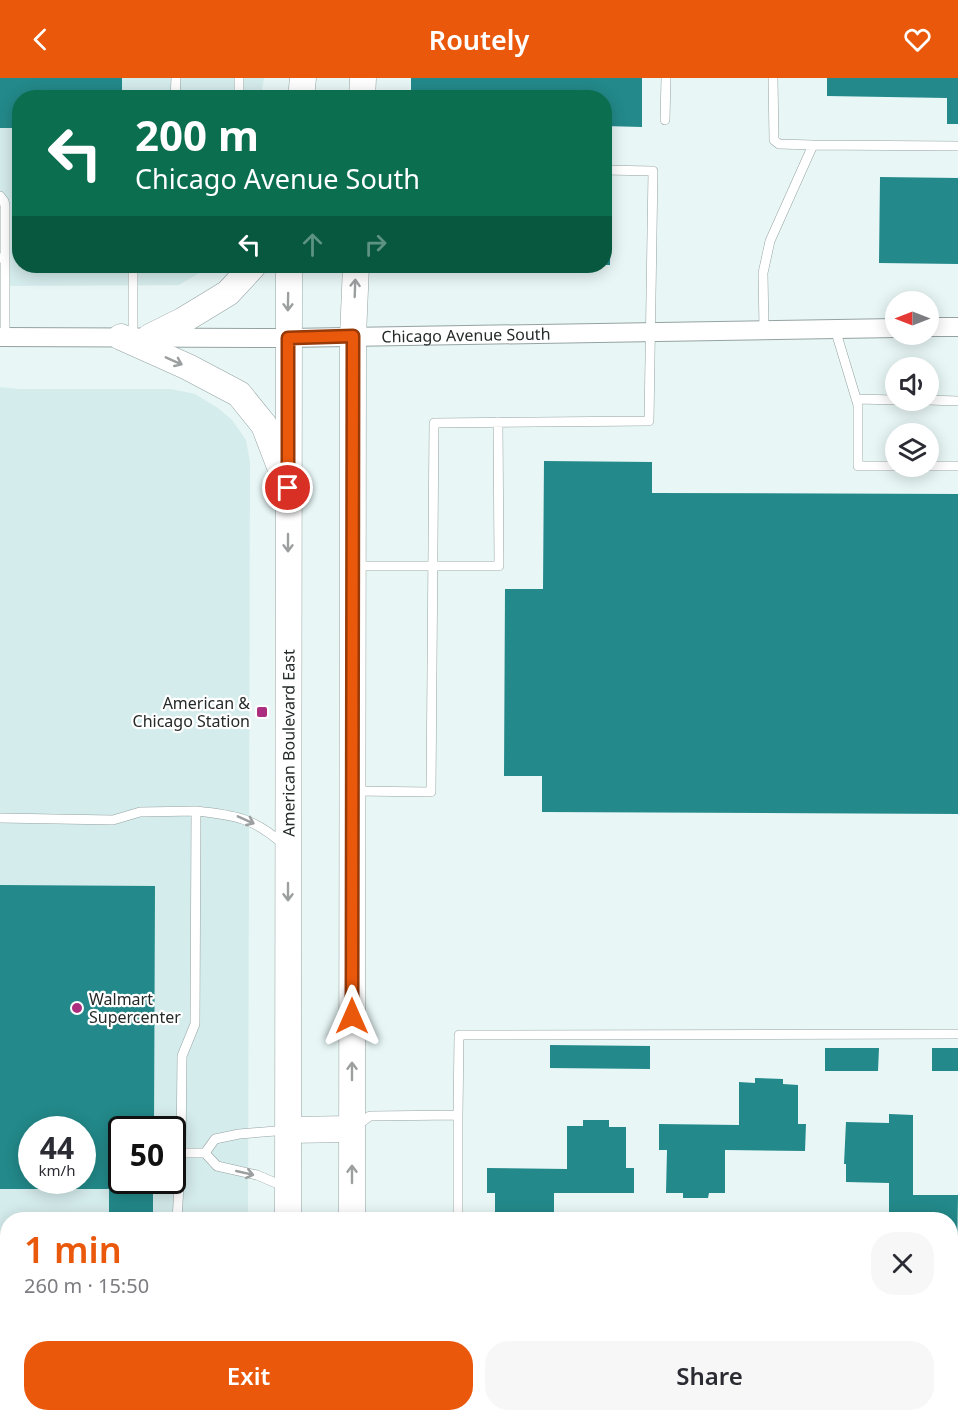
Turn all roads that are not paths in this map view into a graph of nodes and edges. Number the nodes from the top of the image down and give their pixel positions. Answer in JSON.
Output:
{"nodes":[{"id":1,"x":666,"y":78,"type":"edge"},
{"id":2,"x":773,"y":78,"type":"edge"},
{"id":3,"x":665,"y":120,"type":"dead end"},
{"id":4,"x":813,"y":145,"type":"junction"},
{"id":5,"x":958,"y":146,"type":"edge"},
{"id":6,"x":612,"y":170,"type":"edge"},
{"id":7,"x":0,"y":196,"type":"edge"},
{"id":8,"x":2,"y":258,"type":"edge"},
{"id":9,"x":133,"y":273,"type":"edge"},
{"id":10,"x":247,"y":273,"type":"edge"},
{"id":11,"x":289,"y":273,"type":"edge"},
{"id":12,"x":356,"y":273,"type":"edge"},
{"id":13,"x":939,"y":327,"type":"edge"},
{"id":14,"x":958,"y":327,"type":"edge"},
{"id":15,"x":885,"y":328,"type":"edge"},
{"id":16,"x":835,"y":329,"type":"junction"},
{"id":17,"x":764,"y":330,"type":"junction"},
{"id":18,"x":650,"y":332,"type":"junction"},
{"id":19,"x":353,"y":336,"type":"junction"},
{"id":20,"x":2,"y":337,"type":"edge"},
{"id":21,"x":134,"y":337,"type":"junction"},
{"id":22,"x":288,"y":338,"type":"junction"},
{"id":23,"x":856,"y":399,"type":"junction"},
{"id":24,"x":885,"y":400,"type":"edge"},
{"id":25,"x":939,"y":400,"type":"edge"},
{"id":26,"x":958,"y":401,"type":"edge"},
{"id":27,"x":498,"y":422,"type":"junction"},
{"id":28,"x":885,"y":466,"type":"edge"},
{"id":29,"x":939,"y":466,"type":"edge"},
{"id":30,"x":958,"y":466,"type":"edge"},
{"id":31,"x":288,"y":488,"type":"junction"},
{"id":32,"x":433,"y":565,"type":"junction"},
{"id":33,"x":352,"y":566,"type":"junction"},
{"id":34,"x":352,"y":791,"type":"junction"},
{"id":35,"x":196,"y":811,"type":"junction"},
{"id":36,"x":0,"y":818,"type":"edge"},
{"id":37,"x":288,"y":848,"type":"junction"},
{"id":38,"x":958,"y":1034,"type":"edge"},
{"id":39,"x":181,"y":1116,"type":"edge"},
{"id":40,"x":458,"y":1116,"type":"junction"},
{"id":41,"x":351,"y":1129,"type":"junction"},
{"id":42,"x":288,"y":1130,"type":"junction"},
{"id":43,"x":186,"y":1153,"type":"edge"},
{"id":44,"x":206,"y":1153,"type":"junction"},
{"id":45,"x":288,"y":1188,"type":"junction"},
{"id":46,"x":179,"y":1194,"type":"edge"},
{"id":47,"x":177,"y":1212,"type":"edge"},
{"id":48,"x":288,"y":1212,"type":"edge"},
{"id":49,"x":352,"y":1212,"type":"edge"},
{"id":50,"x":458,"y":1212,"type":"edge"}],
"edges":[{"from":1,"to":3,"type":"lane"},
{"from":2,"to":4,"type":"lane"},
{"from":4,"to":5,"type":"lane"},
{"from":4,"to":17,"type":"lane"},
{"from":6,"to":18,"type":"lane"},
{"from":7,"to":8,"type":"lane"},
{"from":8,"to":20,"type":"lane"},
{"from":9,"to":21,"type":"lane"},
{"from":10,"to":21,"type":"main road"},
{"from":11,"to":22,"type":"main road","name":"American Boulevard East","one_way":true},
{"from":19,"to":12,"type":"main road","one_way":true},
{"from":13,"to":14,"type":"street"},
{"from":15,"to":16,"type":"street","name":"Chicago Avenue South"},
{"from":16,"to":17,"type":"street","name":"Chicago Avenue South"},
{"from":16,"to":23,"type":"lane"},
{"from":17,"to":18,"type":"street","name":"Chicago Avenue South"},
{"from":18,"to":19,"type":"street","name":"Chicago Avenue South"},
{"from":18,"to":27,"type":"lane"},
{"from":19,"to":22,"type":"street","name":"Chicago Avenue South"},
{"from":19,"to":33,"type":"main road"},
{"from":20,"to":21,"type":"street","name":"Chicago Avenue South"},
{"from":21,"to":22,"type":"street","name":"Chicago Avenue South"},
{"from":21,"to":31,"type":"main road","one_way":true},
{"from":22,"to":31,"type":"main road","name":"American Boulevard East"},
{"from":23,"to":24,"type":"lane"},
{"from":23,"to":28,"type":"lane"},
{"from":25,"to":26,"type":"lane"},
{"from":27,"to":32,"type":"lane"},
{"from":27,"to":32,"type":"lane"},
{"from":29,"to":30,"type":"lane"},
{"from":31,"to":37,"type":"main road","name":"American Boulevard East","one_way":true},
{"from":32,"to":33,"type":"lane"},
{"from":32,"to":34,"type":"lane"},
{"from":33,"to":34,"type":"main road"},
{"from":41,"to":34,"type":"main road","one_way":true},
{"from":35,"to":36,"type":"lane"},
{"from":35,"to":37,"type":"lane","one_way":true},
{"from":35,"to":39,"type":"lane"},
{"from":37,"to":42,"type":"main road","name":"American Boulevard East","one_way":true},
{"from":38,"to":40,"type":"lane"},
{"from":40,"to":41,"type":"lane"},
{"from":40,"to":50,"type":"lane"},
{"from":41,"to":42,"type":"main road"},
{"from":49,"to":41,"type":"main road","one_way":true},
{"from":42,"to":44,"type":"lane"},
{"from":42,"to":45,"type":"main road","name":"American Boulevard East"},
{"from":43,"to":44,"type":"lane"},
{"from":44,"to":45,"type":"lane","one_way":true},
{"from":45,"to":48,"type":"main road","name":"American Boulevard East"},
{"from":46,"to":47,"type":"lane"}]}
